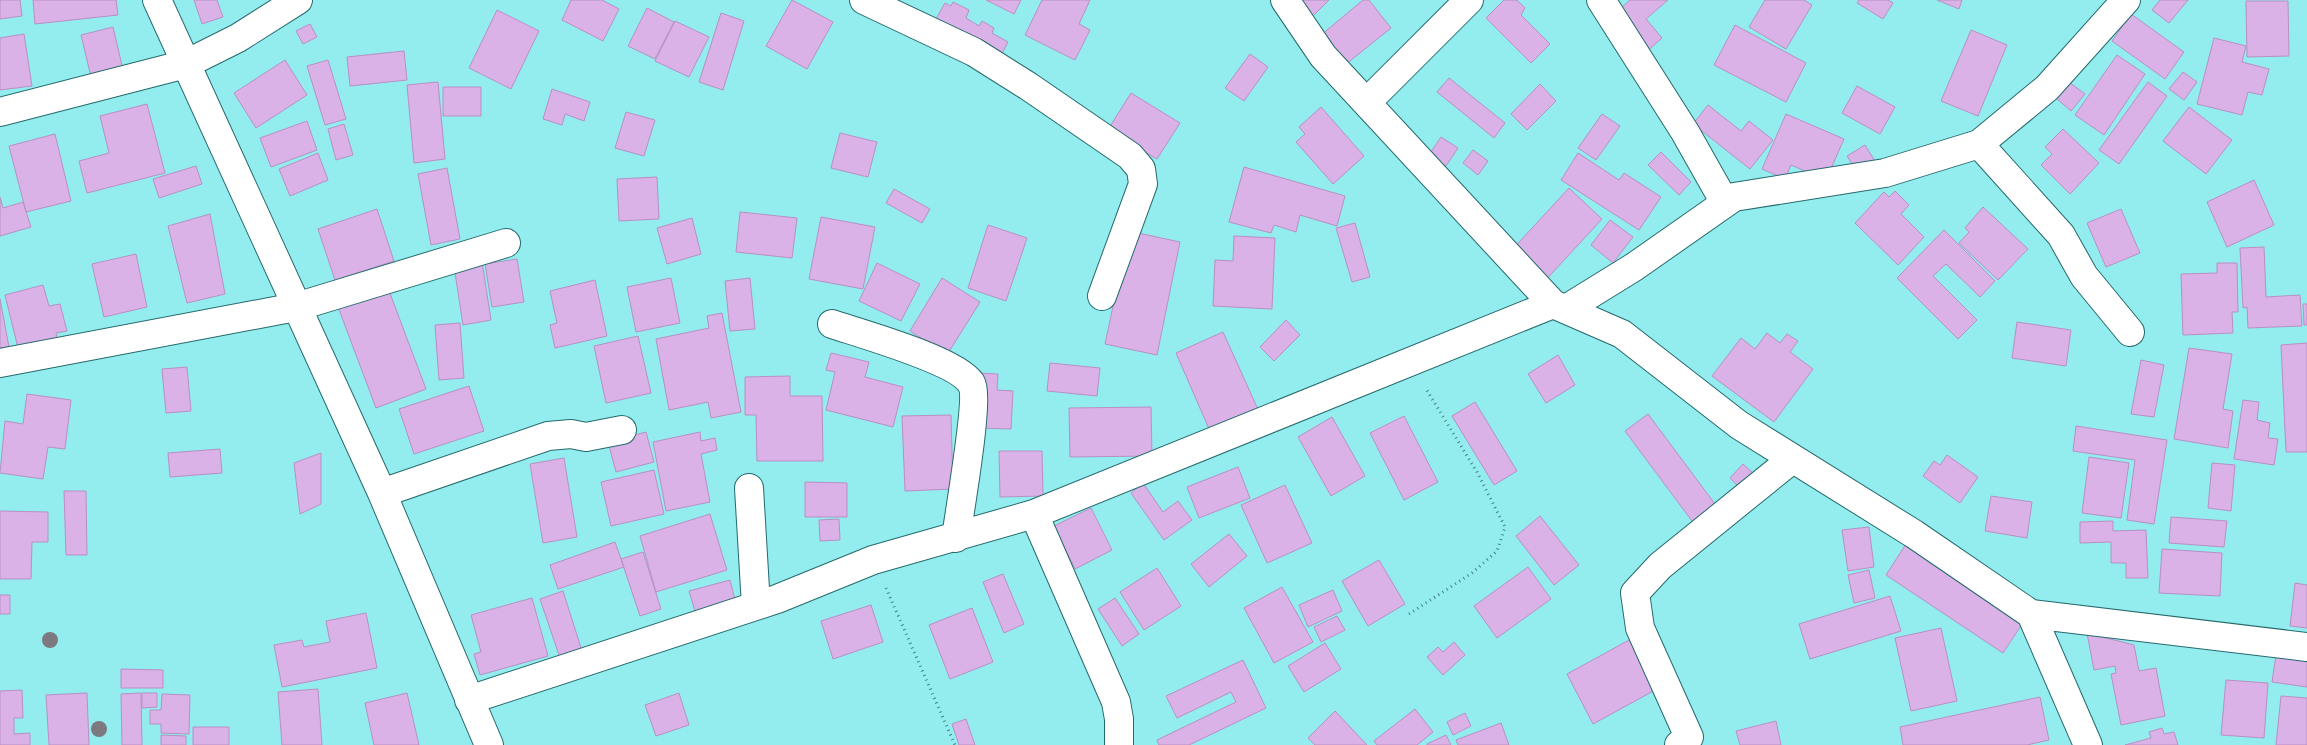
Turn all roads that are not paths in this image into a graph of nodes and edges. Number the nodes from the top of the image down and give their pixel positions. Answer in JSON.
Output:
{"nodes":[{"id":1,"x":157,"y":0,"type":"edge"},
{"id":2,"x":298,"y":0,"type":"edge"},
{"id":3,"x":864,"y":0,"type":"edge"},
{"id":4,"x":1286,"y":0,"type":"edge"},
{"id":5,"x":1469,"y":0,"type":"edge"},
{"id":6,"x":1601,"y":0,"type":"edge"},
{"id":7,"x":2126,"y":0,"type":"edge"},
{"id":8,"x":186,"y":64,"type":"junction"},
{"id":9,"x":1367,"y":102,"type":"junction"},
{"id":10,"x":0,"y":112,"type":"edge"},
{"id":11,"x":1979,"y":144,"type":"junction"},
{"id":12,"x":1724,"y":201,"type":"junction"},
{"id":13,"x":506,"y":243,"type":"dead end"},
{"id":14,"x":1102,"y":296,"type":"dead end"},
{"id":15,"x":1560,"y":306,"type":"junction"},
{"id":16,"x":296,"y":307,"type":"junction"},
{"id":17,"x":832,"y":324,"type":"dead end"},
{"id":18,"x":2130,"y":332,"type":"dead end"},
{"id":19,"x":0,"y":363,"type":"edge"},
{"id":20,"x":622,"y":430,"type":"dead end"},
{"id":21,"x":1791,"y":460,"type":"junction"},
{"id":22,"x":749,"y":488,"type":"dead end"},
{"id":23,"x":382,"y":493,"type":"junction"},
{"id":24,"x":1034,"y":514,"type":"junction"},
{"id":25,"x":956,"y":538,"type":"junction"},
{"id":26,"x":756,"y":606,"type":"junction"},
{"id":27,"x":2031,"y":614,"type":"junction"},
{"id":28,"x":2307,"y":647,"type":"edge"},
{"id":29,"x":469,"y":700,"type":"junction"},
{"id":30,"x":1687,"y":742,"type":"edge"},
{"id":31,"x":488,"y":745,"type":"edge"},
{"id":32,"x":1119,"y":745,"type":"edge"},
{"id":33,"x":2088,"y":745,"type":"edge"}],
"edges":[{"from":1,"to":8,"type":"street"},
{"from":2,"to":8,"type":"street"},
{"from":3,"to":14,"type":"street"},
{"from":4,"to":9,"type":"street"},
{"from":5,"to":9,"type":"street"},
{"from":6,"to":12,"type":"street"},
{"from":7,"to":11,"type":"street"},
{"from":8,"to":10,"type":"street"},
{"from":8,"to":16,"type":"street"},
{"from":9,"to":15,"type":"street"},
{"from":11,"to":12,"type":"street"},
{"from":11,"to":18,"type":"street"},
{"from":12,"to":15,"type":"street"},
{"from":13,"to":16,"type":"street"},
{"from":15,"to":21,"type":"street"},
{"from":15,"to":24,"type":"street"},
{"from":16,"to":19,"type":"street"},
{"from":16,"to":23,"type":"street"},
{"from":17,"to":25,"type":"street"},
{"from":20,"to":23,"type":"street"},
{"from":21,"to":27,"type":"street"},
{"from":21,"to":30,"type":"street"},
{"from":22,"to":26,"type":"street"},
{"from":23,"to":29,"type":"street"},
{"from":24,"to":25,"type":"street"},
{"from":24,"to":32,"type":"street"},
{"from":25,"to":26,"type":"street"},
{"from":26,"to":29,"type":"street"},
{"from":27,"to":28,"type":"street"},
{"from":27,"to":33,"type":"street"},
{"from":29,"to":31,"type":"street"}]}
